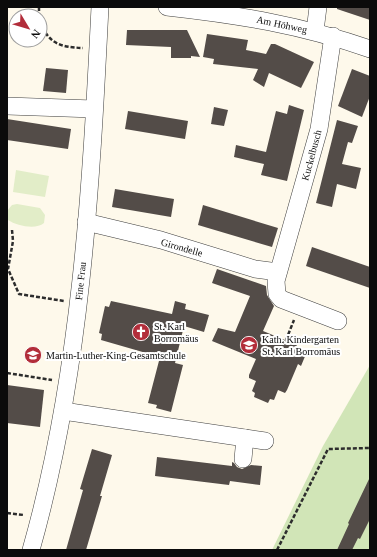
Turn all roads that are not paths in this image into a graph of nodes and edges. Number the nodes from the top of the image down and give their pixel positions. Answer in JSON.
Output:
{"nodes":[{"id":1,"x":100,"y":7,"type":"edge"},
{"id":2,"x":167,"y":7,"type":"edge"},
{"id":3,"x":318,"y":7,"type":"edge"},
{"id":4,"x":315,"y":31,"type":"junction"},
{"id":5,"x":333,"y":36,"type":"junction"},
{"id":6,"x":370,"y":49,"type":"edge"},
{"id":7,"x":7,"y":106,"type":"edge"},
{"id":8,"x":94,"y":109,"type":"junction"},
{"id":9,"x":86,"y":222,"type":"junction"},
{"id":10,"x":278,"y":272,"type":"junction"},
{"id":11,"x":338,"y":321,"type":"dead end"},
{"id":12,"x":64,"y":411,"type":"junction"},
{"id":13,"x":245,"y":438,"type":"junction"},
{"id":14,"x":266,"y":441,"type":"dead end"},
{"id":15,"x":242,"y":459,"type":"dead end"},
{"id":16,"x":31,"y":550,"type":"edge"}],
"edges":[{"from":1,"to":8,"type":"street","name":"Fine Frau"},
{"from":2,"to":4,"type":"street","name":"Am Höhweg"},
{"from":3,"to":4,"type":"street"},
{"from":4,"to":5,"type":"street","name":"Am Höhweg"},
{"from":5,"to":6,"type":"street","name":"Am Höhweg"},
{"from":5,"to":10,"type":"street","name":"Kuckelbusch"},
{"from":7,"to":8,"type":"street"},
{"from":8,"to":9,"type":"street","name":"Fine Frau"},
{"from":9,"to":10,"type":"street","name":"Girondelle"},
{"from":9,"to":12,"type":"street","name":"Fine Frau"},
{"from":10,"to":11,"type":"street","name":"Kuckelbusch"},
{"from":12,"to":13,"type":"street"},
{"from":12,"to":16,"type":"street","name":"Fine Frau"},
{"from":13,"to":14,"type":"street"},
{"from":13,"to":15,"type":"street"}]}
